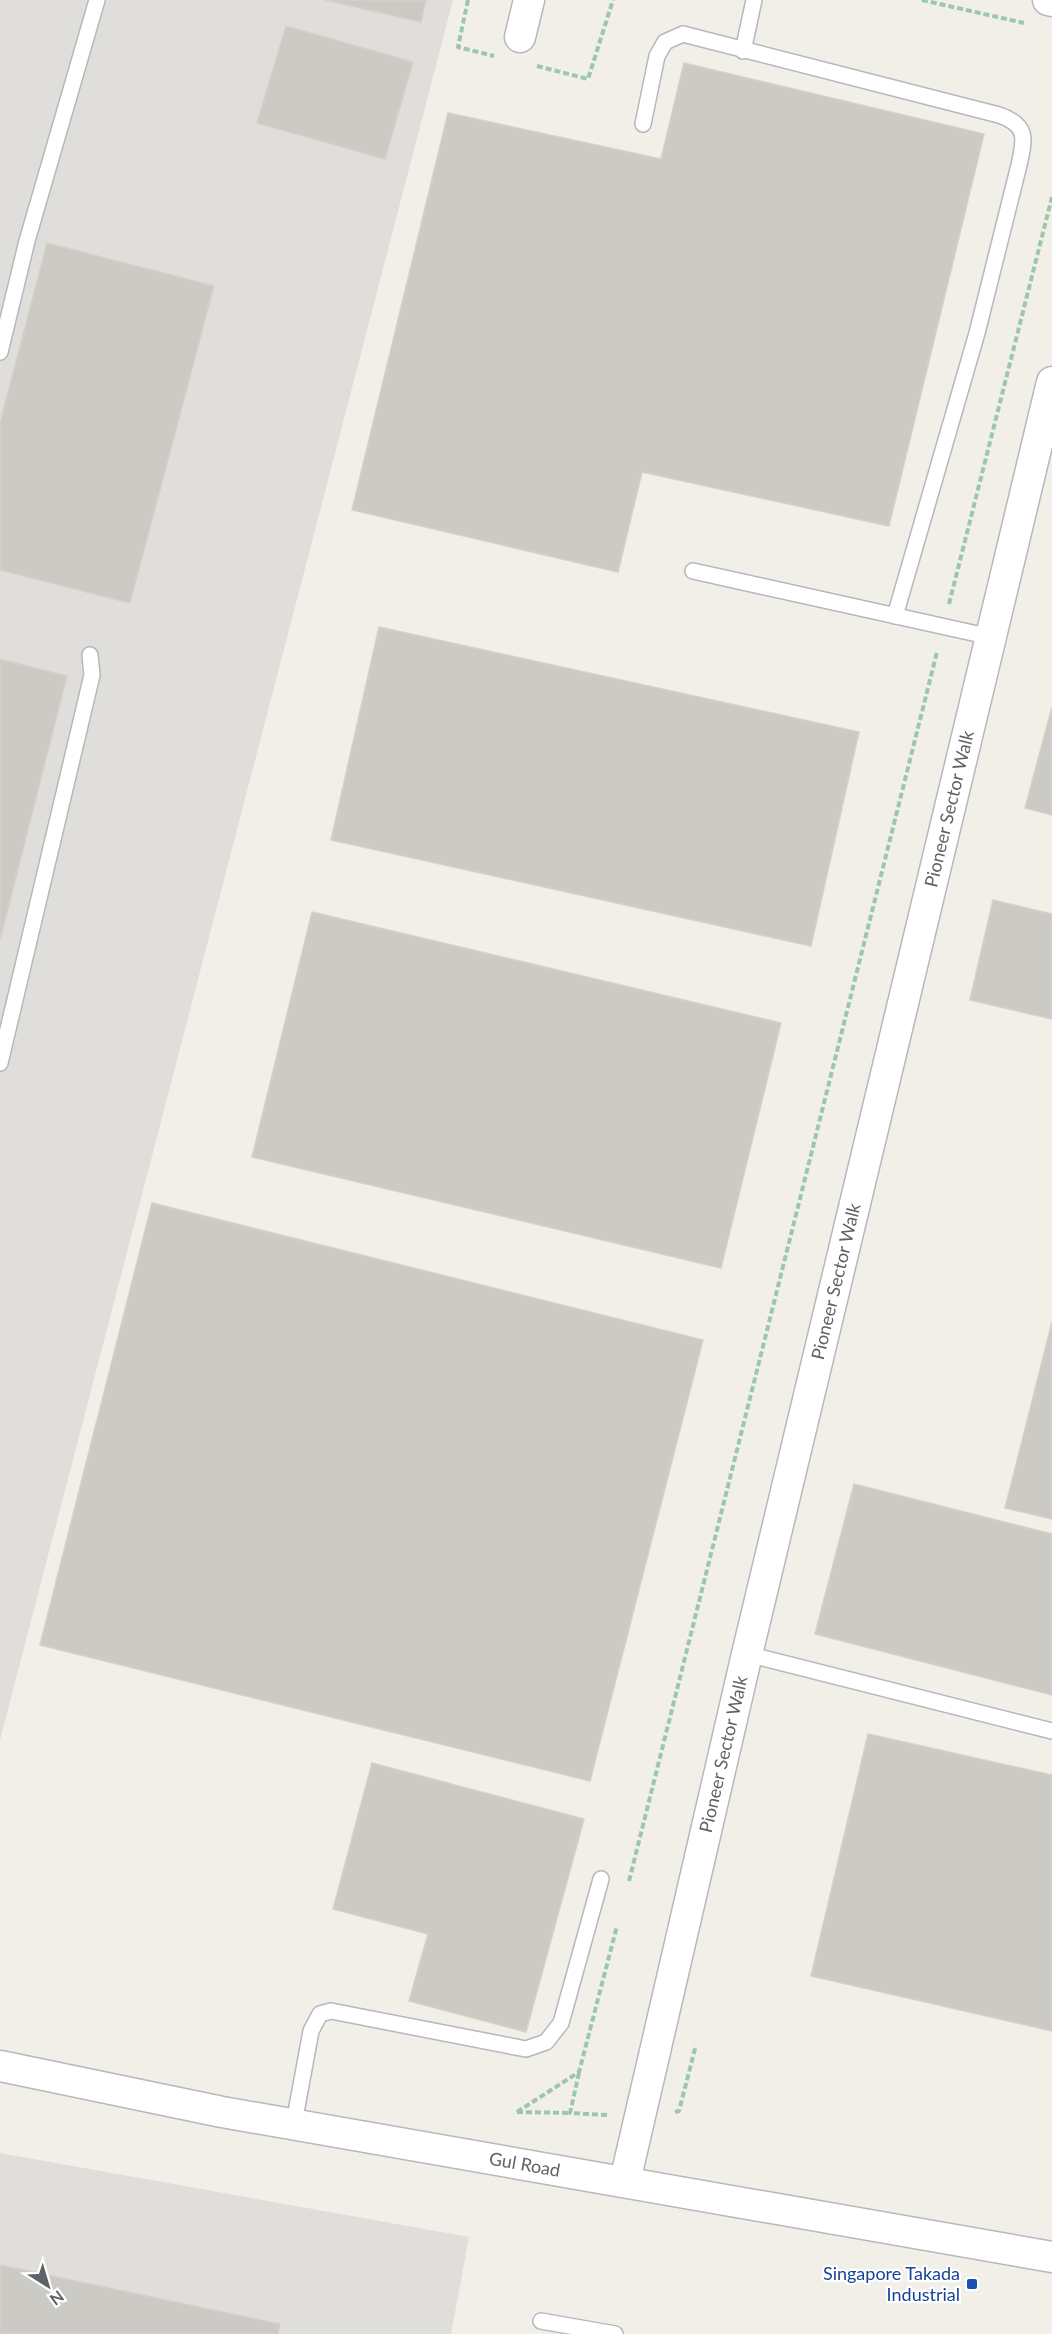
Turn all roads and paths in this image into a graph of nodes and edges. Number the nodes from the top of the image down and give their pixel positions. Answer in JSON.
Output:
{"nodes":[{"id":1,"x":97,"y":0,"type":"edge"},
{"id":2,"x":529,"y":0,"type":"edge"},
{"id":3,"x":754,"y":0,"type":"edge"},
{"id":4,"x":922,"y":0,"type":"edge"},
{"id":5,"x":1048,"y":0,"type":"edge"},
{"id":6,"x":1052,"y":1,"type":"edge"},
{"id":7,"x":1029,"y":25,"type":"dead end"},
{"id":8,"x":520,"y":37,"type":"dead end"},
{"id":9,"x":743,"y":51,"type":"junction"},
{"id":10,"x":643,"y":124,"type":"dead end"},
{"id":11,"x":1052,"y":197,"type":"edge"},
{"id":12,"x":0,"y":352,"type":"edge"},
{"id":13,"x":1052,"y":382,"type":"edge"},
{"id":14,"x":693,"y":571,"type":"dead end"},
{"id":15,"x":895,"y":616,"type":"junction"},
{"id":16,"x":943,"y":627,"type":"junction"},
{"id":17,"x":991,"y":637,"type":"junction"},
{"id":18,"x":90,"y":655,"type":"dead end"},
{"id":19,"x":0,"y":1063,"type":"edge"},
{"id":20,"x":747,"y":1654,"type":"junction"},
{"id":21,"x":1052,"y":1731,"type":"edge"},
{"id":22,"x":601,"y":1879,"type":"dead end"},
{"id":23,"x":628,"y":1883,"type":"dead end"},
{"id":24,"x":619,"y":1918,"type":"dead end"},
{"id":25,"x":0,"y":2066,"type":"edge"},
{"id":26,"x":579,"y":2072,"type":"junction"},
{"id":27,"x":570,"y":2113,"type":"junction"},
{"id":28,"x":639,"y":2117,"type":"junction"},
{"id":29,"x":294,"y":2123,"type":"junction"},
{"id":30,"x":624,"y":2181,"type":"junction"},
{"id":31,"x":1052,"y":2258,"type":"edge"},
{"id":32,"x":541,"y":2321,"type":"dead end"},
{"id":33,"x":615,"y":2334,"type":"edge"}],
"edges":[{"from":1,"to":12,"type":"lane"},
{"from":2,"to":8,"type":"street"},
{"from":3,"to":9,"type":"lane"},
{"from":4,"to":7,"type":"path"},
{"from":5,"to":6,"type":"street"},
{"from":9,"to":10,"type":"lane"},
{"from":9,"to":15,"type":"lane"},
{"from":11,"to":16,"type":"path"},
{"from":13,"to":17,"type":"street","name":"Pioneer Sector Walk"},
{"from":14,"to":15,"type":"lane"},
{"from":15,"to":16,"type":"lane"},
{"from":16,"to":17,"type":"lane"},
{"from":16,"to":23,"type":"path"},
{"from":17,"to":20,"type":"street","name":"Pioneer Sector Walk"},
{"from":18,"to":19,"type":"lane"},
{"from":20,"to":21,"type":"lane"},
{"from":20,"to":28,"type":"street","name":"Pioneer Sector Walk"},
{"from":22,"to":29,"type":"lane"},
{"from":24,"to":26,"type":"path"},
{"from":25,"to":29,"type":"street","name":"Gul Road"},
{"from":26,"to":27,"type":"path"},
{"from":26,"to":27,"type":"path"},
{"from":27,"to":28,"type":"path"},
{"from":28,"to":30,"type":"street","name":"Pioneer Sector Walk"},
{"from":29,"to":30,"type":"street","name":"Gul Road"},
{"from":30,"to":31,"type":"street","name":"Gul Road"},
{"from":32,"to":33,"type":"lane"}]}
